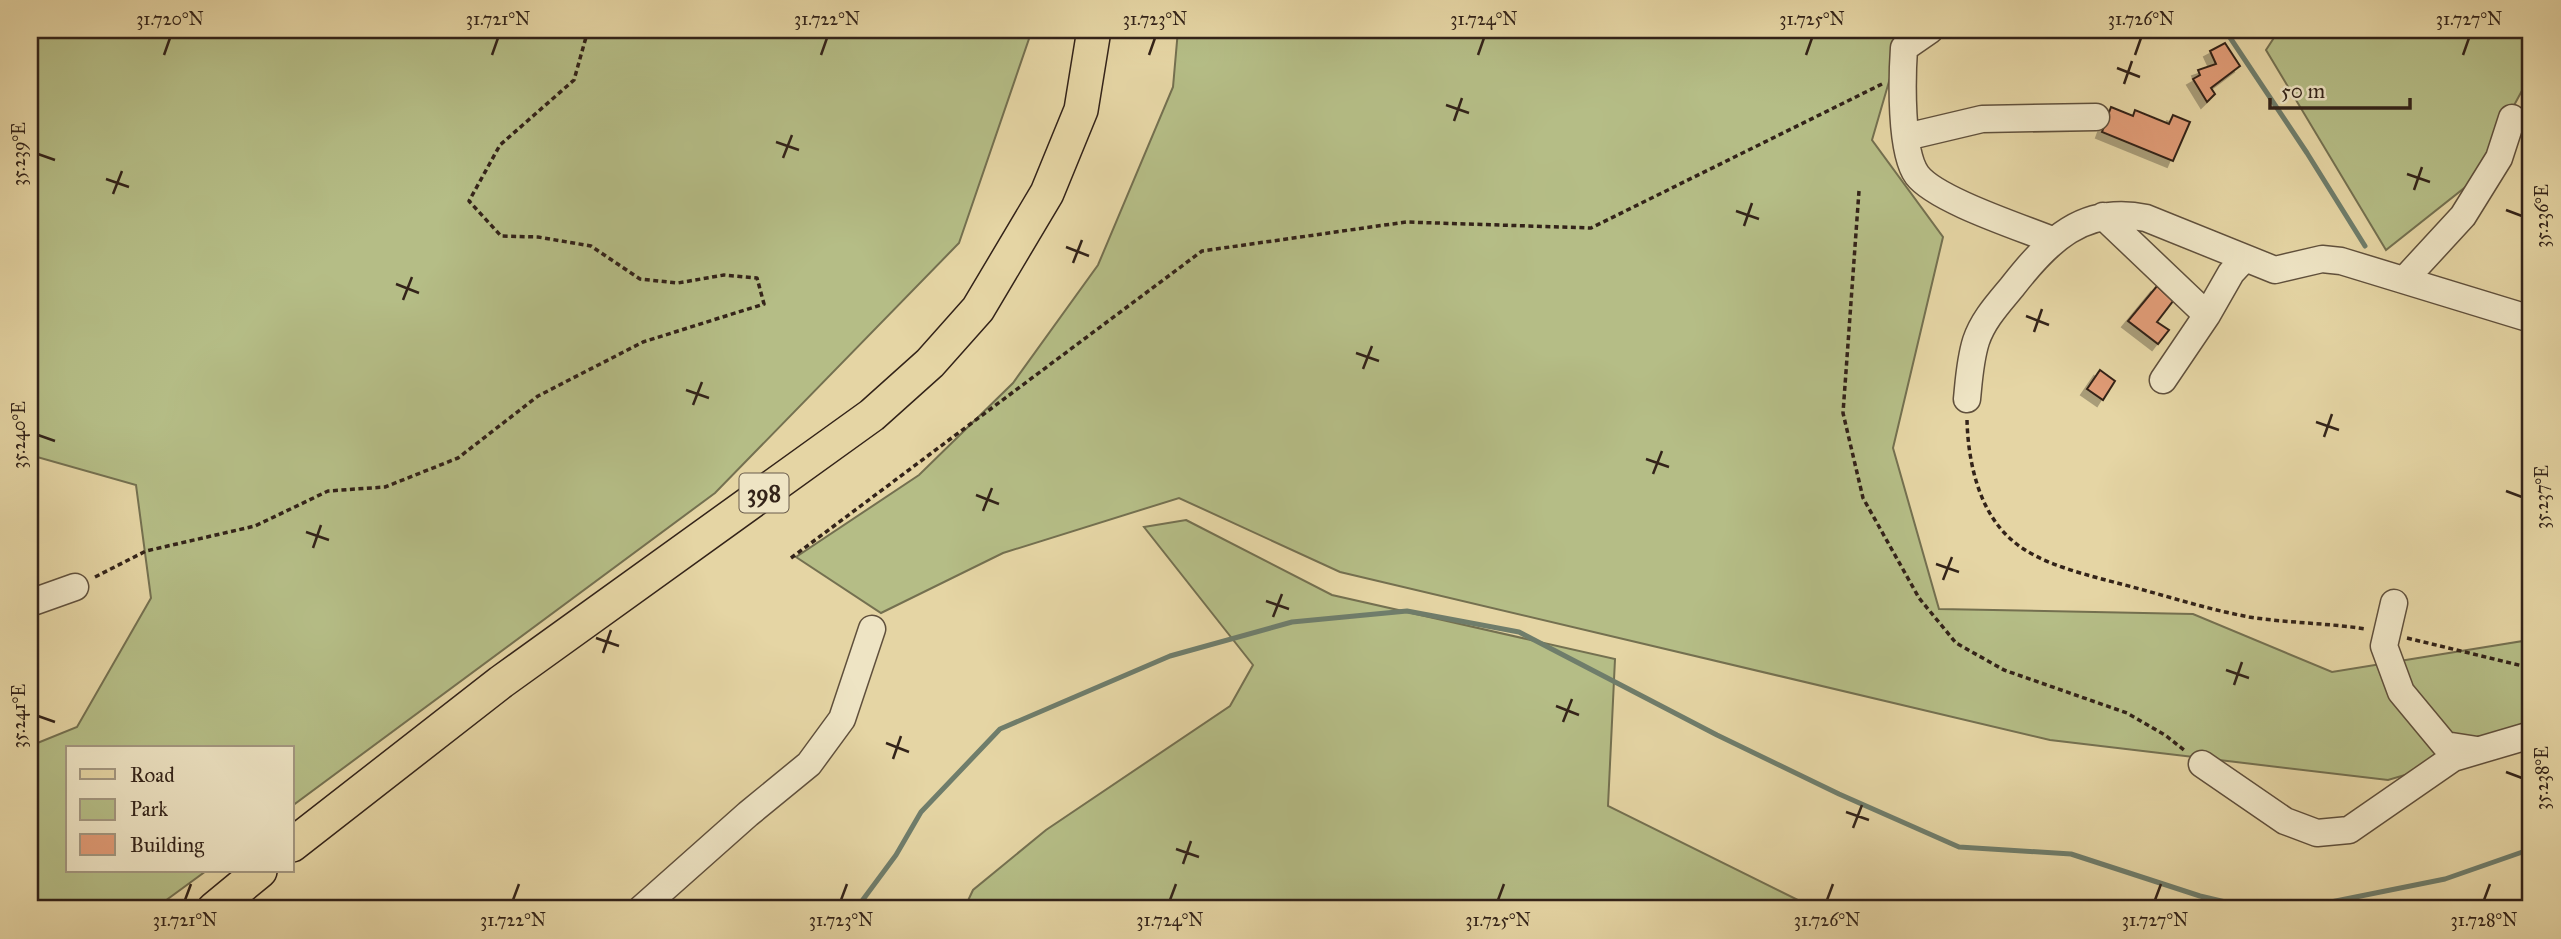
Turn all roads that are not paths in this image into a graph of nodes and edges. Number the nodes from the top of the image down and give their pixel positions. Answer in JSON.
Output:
{"nodes":[{"id":1,"x":1094,"y":30,"type":"edge"},
{"id":2,"x":1930,"y":30,"type":"edge"},
{"id":3,"x":2096,"y":117,"type":"dead end"},
{"id":4,"x":2512,"y":118,"type":"dead end"},
{"id":5,"x":1906,"y":137,"type":"junction"},
{"id":6,"x":2103,"y":216,"type":"junction"},
{"id":7,"x":2052,"y":240,"type":"junction"},
{"id":8,"x":2244,"y":258,"type":"junction"},
{"id":9,"x":2405,"y":279,"type":"junction"},
{"id":10,"x":2207,"y":314,"type":"junction"},
{"id":11,"x":2531,"y":319,"type":"edge"},
{"id":12,"x":2163,"y":380,"type":"dead end"},
{"id":13,"x":1967,"y":399,"type":"road end"},
{"id":14,"x":75,"y":587,"type":"road end"},
{"id":15,"x":30,"y":603,"type":"edge"},
{"id":16,"x":2394,"y":603,"type":"dead end"},
{"id":17,"x":872,"y":629,"type":"dead end"},
{"id":18,"x":2531,"y":735,"type":"edge"},
{"id":19,"x":2479,"y":750,"type":"junction"},
{"id":20,"x":2202,"y":764,"type":"road end"},
{"id":21,"x":294,"y":843,"type":"edge"},
{"id":22,"x":259,"y":872,"type":"edge"},
{"id":23,"x":214,"y":909,"type":"edge"},
{"id":24,"x":641,"y":909,"type":"edge"}],
"edges":[{"from":1,"to":21,"type":"main road","number":"398"},
{"from":2,"to":5,"type":"street"},
{"from":3,"to":5,"type":"street"},
{"from":4,"to":9,"type":"street"},
{"from":5,"to":7,"type":"street"},
{"from":6,"to":7,"type":"street"},
{"from":6,"to":8,"type":"street"},
{"from":6,"to":10,"type":"street"},
{"from":7,"to":13,"type":"street"},
{"from":8,"to":9,"type":"street"},
{"from":8,"to":10,"type":"street"},
{"from":9,"to":11,"type":"street"},
{"from":10,"to":12,"type":"street"},
{"from":14,"to":15,"type":"street"},
{"from":16,"to":19,"type":"street"},
{"from":17,"to":24,"type":"street"},
{"from":18,"to":19,"type":"street"},
{"from":19,"to":20,"type":"street"},
{"from":22,"to":23,"type":"main road"}]}
